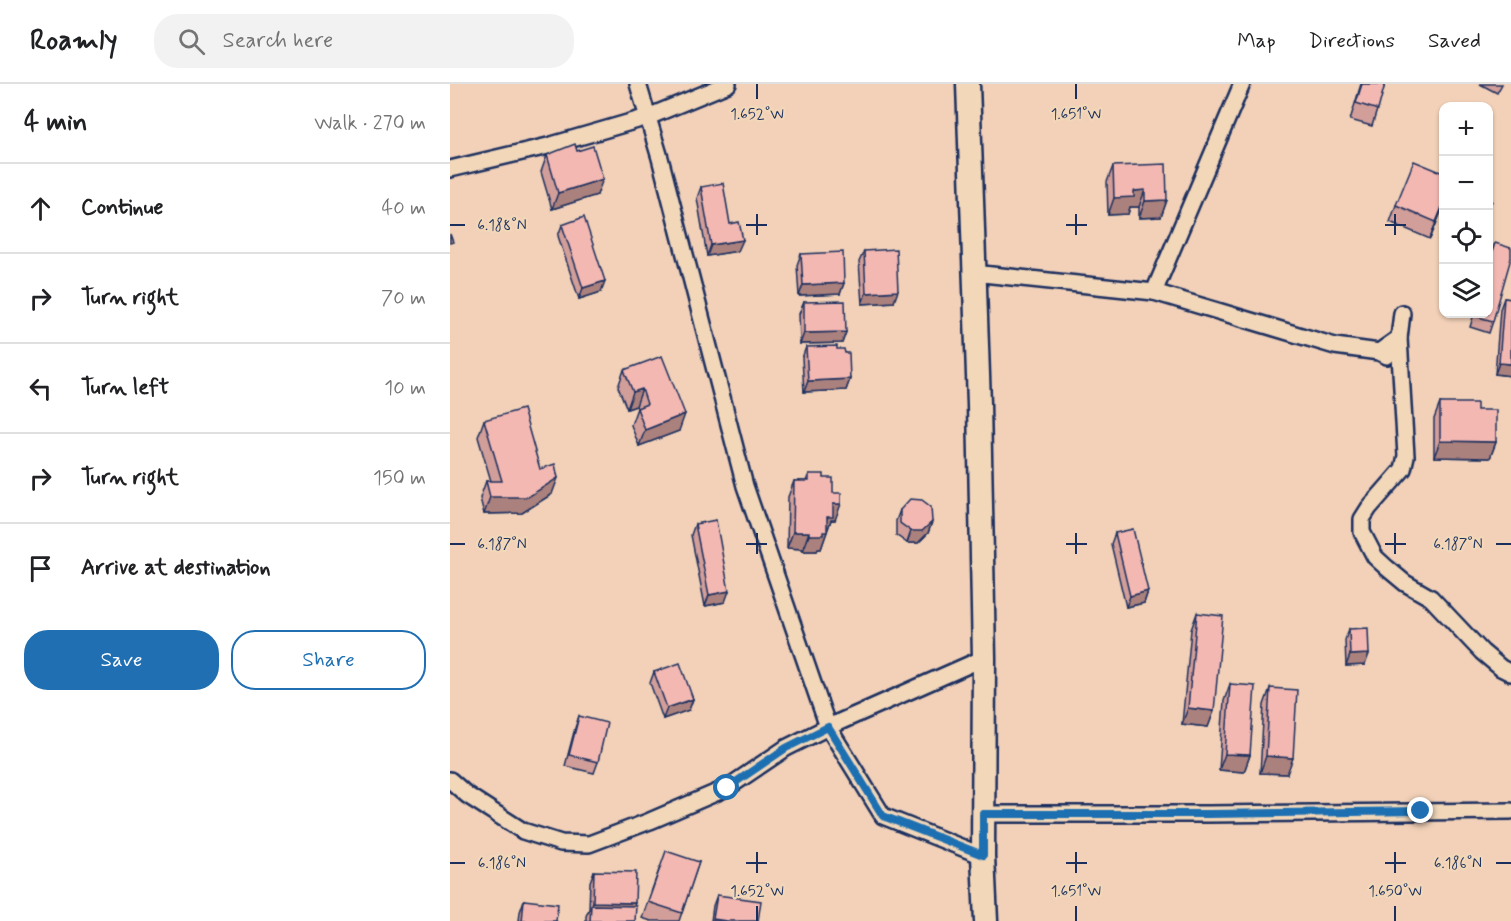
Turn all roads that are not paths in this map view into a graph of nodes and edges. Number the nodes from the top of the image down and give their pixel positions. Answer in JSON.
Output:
{"nodes":[{"id":1,"x":638,"y":84,"type":"edge"},
{"id":2,"x":728,"y":84,"type":"edge"},
{"id":3,"x":968,"y":84,"type":"edge"},
{"id":4,"x":1242,"y":84,"type":"edge"},
{"id":5,"x":648,"y":117,"type":"junction"},
{"id":6,"x":450,"y":170,"type":"edge"},
{"id":7,"x":974,"y":273,"type":"junction"},
{"id":8,"x":1154,"y":291,"type":"junction"},
{"id":9,"x":1402,"y":313,"type":"dead end"},
{"id":10,"x":1399,"y":338,"type":"junction"},
{"id":11,"x":1379,"y":352,"type":"junction"},
{"id":12,"x":1401,"y":361,"type":"junction"},
{"id":13,"x":984,"y":658,"type":"junction"},
{"id":14,"x":1511,"y":673,"type":"edge"},
{"id":15,"x":828,"y":727,"type":"junction"},
{"id":16,"x":450,"y":780,"type":"edge"},
{"id":17,"x":1511,"y":811,"type":"edge"},
{"id":18,"x":983,"y":814,"type":"junction"},
{"id":19,"x":983,"y":855,"type":"junction"},
{"id":20,"x":986,"y":921,"type":"edge"}],
"edges":[{"from":1,"to":5,"type":"street"},
{"from":2,"to":5,"type":"street"},
{"from":3,"to":7,"type":"street"},
{"from":4,"to":8,"type":"street"},
{"from":5,"to":6,"type":"street"},
{"from":5,"to":15,"type":"street"},
{"from":7,"to":8,"type":"street"},
{"from":7,"to":13,"type":"street"},
{"from":8,"to":11,"type":"street"},
{"from":9,"to":10,"type":"street"},
{"from":10,"to":11,"type":"street"},
{"from":10,"to":12,"type":"street"},
{"from":11,"to":12,"type":"street"},
{"from":12,"to":14,"type":"street"},
{"from":13,"to":15,"type":"street"},
{"from":13,"to":18,"type":"street"},
{"from":15,"to":16,"type":"street"},
{"from":15,"to":19,"type":"street"},
{"from":17,"to":18,"type":"street"},
{"from":18,"to":19,"type":"street"},
{"from":19,"to":20,"type":"street"}]}
